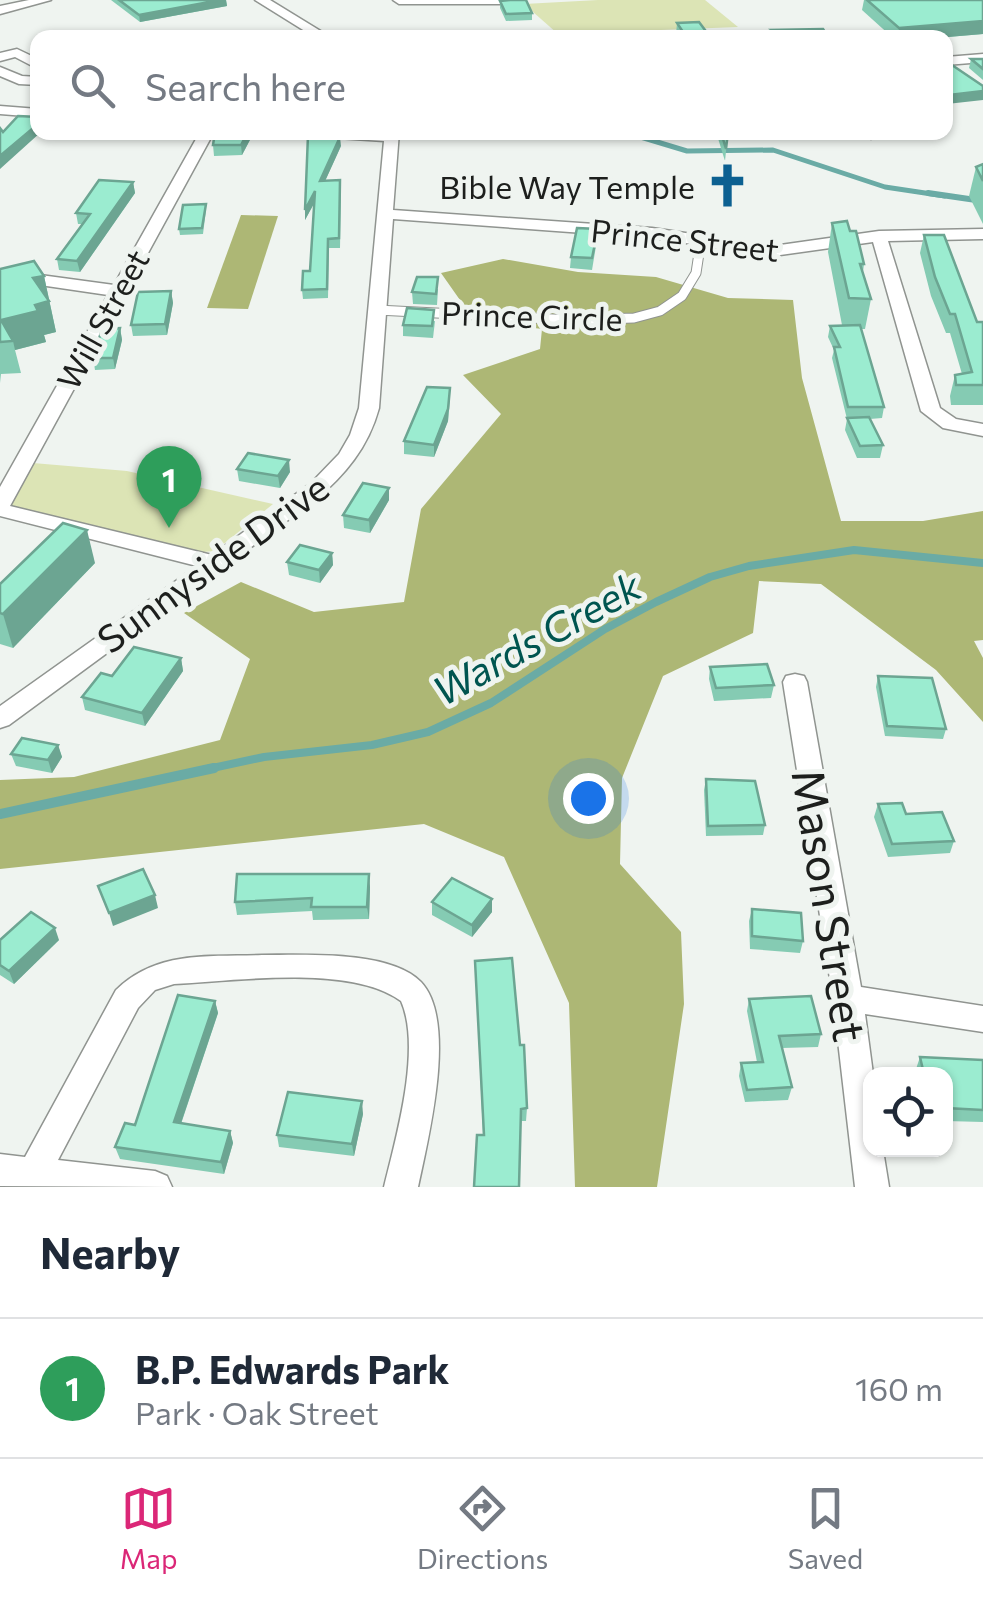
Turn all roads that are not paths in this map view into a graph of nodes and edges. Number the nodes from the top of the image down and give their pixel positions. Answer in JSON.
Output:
{"nodes":[{"id":1,"x":45,"y":0,"type":"edge"},
{"id":2,"x":262,"y":0,"type":"edge"},
{"id":3,"x":399,"y":0,"type":"edge"},
{"id":4,"x":456,"y":0,"type":"edge"},
{"id":5,"x":508,"y":0,"type":"edge"},
{"id":6,"x":0,"y":10,"type":"edge"},
{"id":7,"x":313,"y":30,"type":"edge"},
{"id":8,"x":0,"y":57,"type":"edge"},
{"id":9,"x":983,"y":58,"type":"edge"},
{"id":10,"x":953,"y":60,"type":"edge"},
{"id":11,"x":30,"y":61,"type":"edge"},
{"id":12,"x":953,"y":68,"type":"edge"},
{"id":13,"x":0,"y":71,"type":"edge"},
{"id":14,"x":960,"y":74,"type":"edge"},
{"id":15,"x":30,"y":81,"type":"edge"},
{"id":16,"x":0,"y":110,"type":"edge"},
{"id":17,"x":30,"y":112,"type":"edge"},
{"id":18,"x":202,"y":140,"type":"edge"},
{"id":19,"x":392,"y":140,"type":"edge"},
{"id":20,"x":385,"y":214,"type":"junction"},
{"id":21,"x":983,"y":234,"type":"edge"},
{"id":22,"x":879,"y":236,"type":"junction"},
{"id":23,"x":701,"y":240,"type":"junction"},
{"id":24,"x":0,"y":282,"type":"edge"},
{"id":25,"x":117,"y":291,"type":"junction"},
{"id":26,"x":377,"y":310,"type":"junction"},
{"id":27,"x":983,"y":430,"type":"edge"},
{"id":28,"x":0,"y":508,"type":"edge"},
{"id":29,"x":214,"y":563,"type":"junction"},
{"id":30,"x":795,"y":682,"type":"dead end"},
{"id":31,"x":12,"y":699,"type":"edge"},
{"id":32,"x":0,"y":719,"type":"edge"},
{"id":33,"x":848,"y":998,"type":"junction"},
{"id":34,"x":983,"y":1019,"type":"edge"},
{"id":35,"x":0,"y":1170,"type":"edge"},
{"id":36,"x":34,"y":1172,"type":"junction"},
{"id":37,"x":154,"y":1187,"type":"edge"},
{"id":38,"x":401,"y":1187,"type":"edge"},
{"id":39,"x":872,"y":1187,"type":"edge"}],
"edges":[{"from":1,"to":6,"type":"street"},
{"from":2,"to":7,"type":"street"},
{"from":3,"to":4,"type":"street"},
{"from":4,"to":5,"type":"street"},
{"from":8,"to":11,"type":"street"},
{"from":9,"to":10,"type":"street"},
{"from":12,"to":14,"type":"street"},
{"from":13,"to":15,"type":"street"},
{"from":16,"to":17,"type":"street"},
{"from":18,"to":25,"type":"street","name":"Will Street"},
{"from":19,"to":20,"type":"street","name":"Sunnyside Drive"},
{"from":20,"to":23,"type":"street","name":"Prince Street"},
{"from":20,"to":26,"type":"street","name":"Sunnyside Drive"},
{"from":21,"to":22,"type":"street","name":"Prince Street"},
{"from":22,"to":23,"type":"street","name":"Prince Street"},
{"from":22,"to":27,"type":"street"},
{"from":23,"to":26,"type":"lane","name":"Prince Circle"},
{"from":24,"to":25,"type":"street"},
{"from":25,"to":28,"type":"street","name":"Will Street"},
{"from":26,"to":29,"type":"street","name":"Sunnyside Drive"},
{"from":28,"to":29,"type":"street"},
{"from":29,"to":31,"type":"street","name":"Sunnyside Drive"},
{"from":30,"to":33,"type":"street","name":"Mason Street"},
{"from":31,"to":32,"type":"street","name":"Sunnyside Drive"},
{"from":33,"to":34,"type":"street"},
{"from":33,"to":39,"type":"street","name":"Mason Street"},
{"from":35,"to":36,"type":"street"},
{"from":36,"to":37,"type":"street"},
{"from":36,"to":38,"type":"street"}]}
